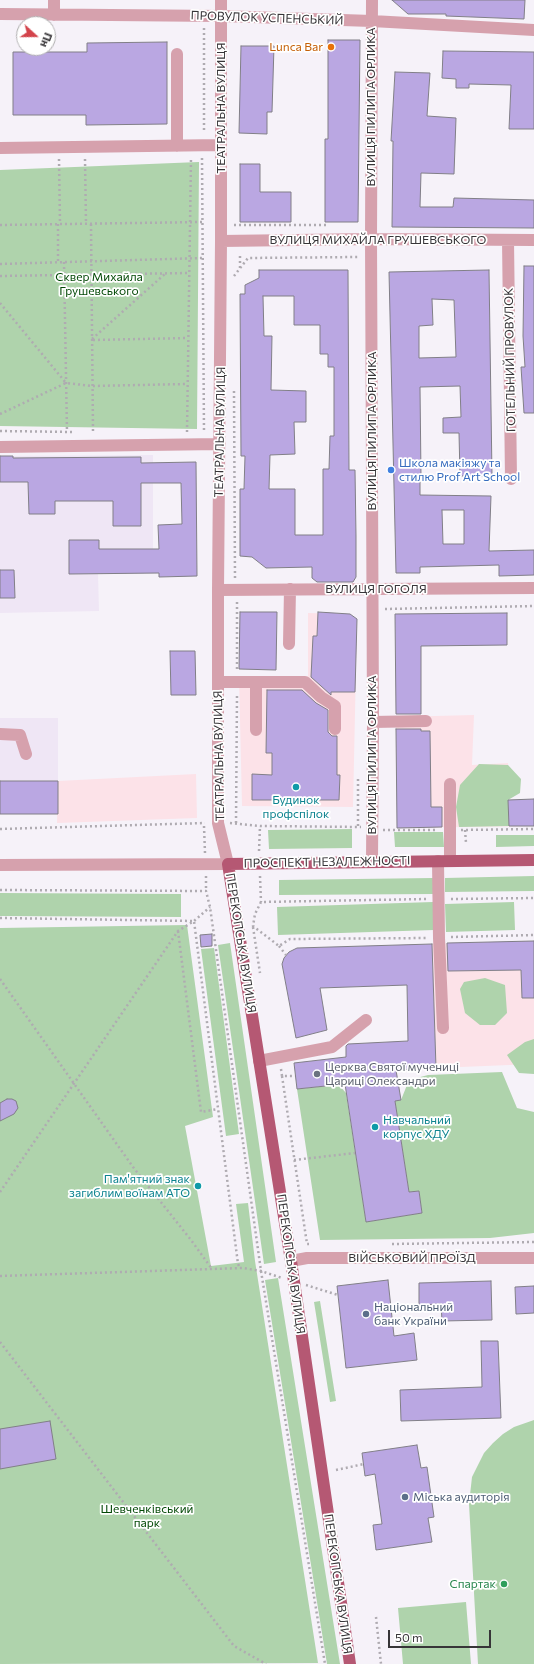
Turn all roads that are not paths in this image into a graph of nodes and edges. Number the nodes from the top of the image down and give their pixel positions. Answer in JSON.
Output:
{"nodes":[{"id":1,"x":54,"y":0,"type":"edge"},
{"id":2,"x":221,"y":0,"type":"edge"},
{"id":3,"x":372,"y":0,"type":"edge"},
{"id":4,"x":0,"y":14,"type":"edge"},
{"id":5,"x":54,"y":15,"type":"junction"},
{"id":6,"x":221,"y":16,"type":"junction"},
{"id":7,"x":372,"y":21,"type":"junction"},
{"id":8,"x":534,"y":30,"type":"edge"},
{"id":9,"x":177,"y":54,"type":"dead end"},
{"id":10,"x":220,"y":145,"type":"junction"},
{"id":11,"x":177,"y":146,"type":"junction"},
{"id":12,"x":0,"y":148,"type":"edge"},
{"id":13,"x":371,"y":239,"type":"junction"},
{"id":14,"x":508,"y":240,"type":"junction"},
{"id":15,"x":534,"y":240,"type":"edge"},
{"id":16,"x":221,"y":241,"type":"junction"},
{"id":17,"x":220,"y":444,"type":"junction"},
{"id":18,"x":0,"y":447,"type":"edge"},
{"id":19,"x":511,"y":480,"type":"dead end"},
{"id":20,"x":372,"y":588,"type":"junction"},
{"id":21,"x":534,"y":588,"type":"edge"},
{"id":22,"x":218,"y":590,"type":"junction"},
{"id":23,"x":290,"y":590,"type":"junction"},
{"id":24,"x":290,"y":644,"type":"dead end"},
{"id":25,"x":218,"y":682,"type":"junction"},
{"id":26,"x":256,"y":682,"type":"junction"},
{"id":27,"x":426,"y":721,"type":"dead end"},
{"id":28,"x":373,"y":722,"type":"junction"},
{"id":29,"x":335,"y":729,"type":"dead end"},
{"id":30,"x":256,"y":730,"type":"dead end"},
{"id":31,"x":0,"y":734,"type":"edge"},
{"id":32,"x":26,"y":754,"type":"dead end"},
{"id":33,"x":450,"y":784,"type":"dead end"},
{"id":34,"x":534,"y":860,"type":"edge"},
{"id":35,"x":372,"y":861,"type":"junction"},
{"id":36,"x":444,"y":861,"type":"junction"},
{"id":37,"x":228,"y":864,"type":"junction"},
{"id":38,"x":0,"y":865,"type":"edge"},
{"id":39,"x":366,"y":1020,"type":"dead end"},
{"id":40,"x":443,"y":1028,"type":"dead end"},
{"id":41,"x":259,"y":1061,"type":"junction"},
{"id":42,"x":534,"y":1258,"type":"edge"},
{"id":43,"x":291,"y":1261,"type":"junction"},
{"id":44,"x":350,"y":1664,"type":"edge"}],
"edges":[{"from":1,"to":5,"type":"street"},
{"from":2,"to":6,"type":"street","name":"ТЕАТРАЛЬНА ВУЛИЦЯ"},
{"from":3,"to":7,"type":"street","name":"ВУЛИЦЯ ПИЛИПА ОРЛИКА"},
{"from":4,"to":5,"type":"street","name":"ПРОВУЛОК УСПЕНСЬКИЙ"},
{"from":5,"to":6,"type":"street","name":"ПРОВУЛОК УСПЕНСЬКИЙ"},
{"from":6,"to":7,"type":"street","name":"ПРОВУЛОК УСПЕНСЬКИЙ"},
{"from":6,"to":10,"type":"street","name":"ТЕАТРАЛЬНА ВУЛИЦЯ"},
{"from":7,"to":8,"type":"street","name":"ПРОВУЛОК УСПЕНСЬКИЙ"},
{"from":7,"to":13,"type":"street","name":"ВУЛИЦЯ ПИЛИПА ОРЛИКА"},
{"from":9,"to":11,"type":"street"},
{"from":10,"to":11,"type":"street"},
{"from":10,"to":16,"type":"street","name":"ТЕАТРАЛЬНА ВУЛИЦЯ"},
{"from":11,"to":12,"type":"street"},
{"from":13,"to":14,"type":"street","name":"ВУЛИЦЯ МИХАЙЛА ГРУШЕВСЬКОГО"},
{"from":13,"to":16,"type":"street","name":"ВУЛИЦЯ МИХАЙЛА ГРУШЕВСЬКОГО"},
{"from":13,"to":20,"type":"street","name":"ВУЛИЦЯ ПИЛИПА ОРЛИКА"},
{"from":14,"to":15,"type":"street","name":"ВУЛИЦЯ МИХАЙЛА ГРУШЕВСЬКОГО"},
{"from":14,"to":19,"type":"street","name":"ГОТЕЛЬНИЙ ПРОВУЛОК"},
{"from":16,"to":17,"type":"street","name":"ТЕАТРАЛЬНА ВУЛИЦЯ"},
{"from":17,"to":18,"type":"street"},
{"from":17,"to":22,"type":"street","name":"ТЕАТРАЛЬНА ВУЛИЦЯ"},
{"from":20,"to":21,"type":"street","name":"ВУЛИЦЯ ГОГОЛЯ"},
{"from":20,"to":23,"type":"street","name":"ВУЛИЦЯ ГОГОЛЯ"},
{"from":20,"to":28,"type":"street","name":"ВУЛИЦЯ ПИЛИПА ОРЛИКА"},
{"from":22,"to":23,"type":"street","name":"ВУЛИЦЯ ГОГОЛЯ"},
{"from":22,"to":25,"type":"street","name":"ТЕАТРАЛЬНА ВУЛИЦЯ"},
{"from":23,"to":24,"type":"street"},
{"from":25,"to":26,"type":"street"},
{"from":25,"to":37,"type":"street","name":"ТЕАТРАЛЬНА ВУЛИЦЯ"},
{"from":26,"to":29,"type":"street"},
{"from":26,"to":30,"type":"street"},
{"from":27,"to":28,"type":"street"},
{"from":28,"to":35,"type":"street","name":"ВУЛИЦЯ ПИЛИПА ОРЛИКА"},
{"from":31,"to":32,"type":"street"},
{"from":33,"to":36,"type":"street"},
{"from":34,"to":36,"type":"main road","name":"ПРОСПЕКТ НЕЗАЛЕЖНОСТІ"},
{"from":35,"to":36,"type":"main road","name":"ПРОСПЕКТ НЕЗАЛЕЖНОСТІ"},
{"from":35,"to":37,"type":"main road","name":"ПРОСПЕКТ НЕЗАЛЕЖНОСТІ"},
{"from":36,"to":40,"type":"street"},
{"from":37,"to":38,"type":"street","name":"ПРОСПЕКТ НЕЗАЛЕЖНОСТІ"},
{"from":37,"to":41,"type":"main road","name":"ПЕРЕКОПСЬКА ВУЛИЦЯ"},
{"from":39,"to":41,"type":"street"},
{"from":41,"to":43,"type":"main road","name":"ПЕРЕКОПСЬКА ВУЛИЦЯ"},
{"from":42,"to":43,"type":"street","name":"ВІЙСЬКОВИЙ ПРОЇЗД"},
{"from":43,"to":44,"type":"main road","name":"ПЕРЕКОПСЬКА ВУЛИЦЯ"}]}
